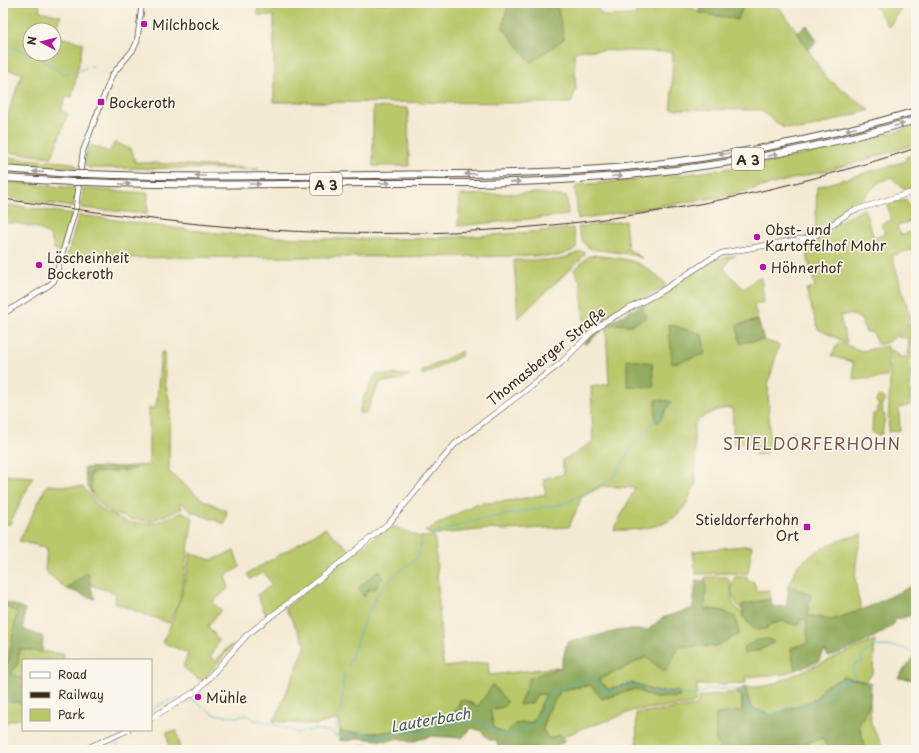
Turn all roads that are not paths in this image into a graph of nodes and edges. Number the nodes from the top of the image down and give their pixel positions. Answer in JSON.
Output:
{"nodes":[{"id":1,"x":142,"y":3,"type":"edge"},
{"id":2,"x":916,"y":111,"type":"edge"},
{"id":3,"x":916,"y":120,"type":"edge"},
{"id":4,"x":3,"y":169,"type":"edge"},
{"id":5,"x":3,"y":178,"type":"edge"},
{"id":6,"x":916,"y":191,"type":"edge"},
{"id":7,"x":3,"y":314,"type":"edge"},
{"id":8,"x":152,"y":717,"type":"edge"},
{"id":9,"x":126,"y":731,"type":"edge"},
{"id":10,"x":83,"y":750,"type":"edge"}],
"edges":[{"from":1,"to":7,"type":"street"},
{"from":2,"to":4,"type":"highway","number":"A 3","one_way":true,"bridge":true},
{"from":5,"to":3,"type":"highway","number":"A 3","one_way":true,"bridge":true},
{"from":6,"to":8,"type":"main road","name":"Thomasberger Straße"},
{"from":9,"to":10,"type":"main road"}]}
